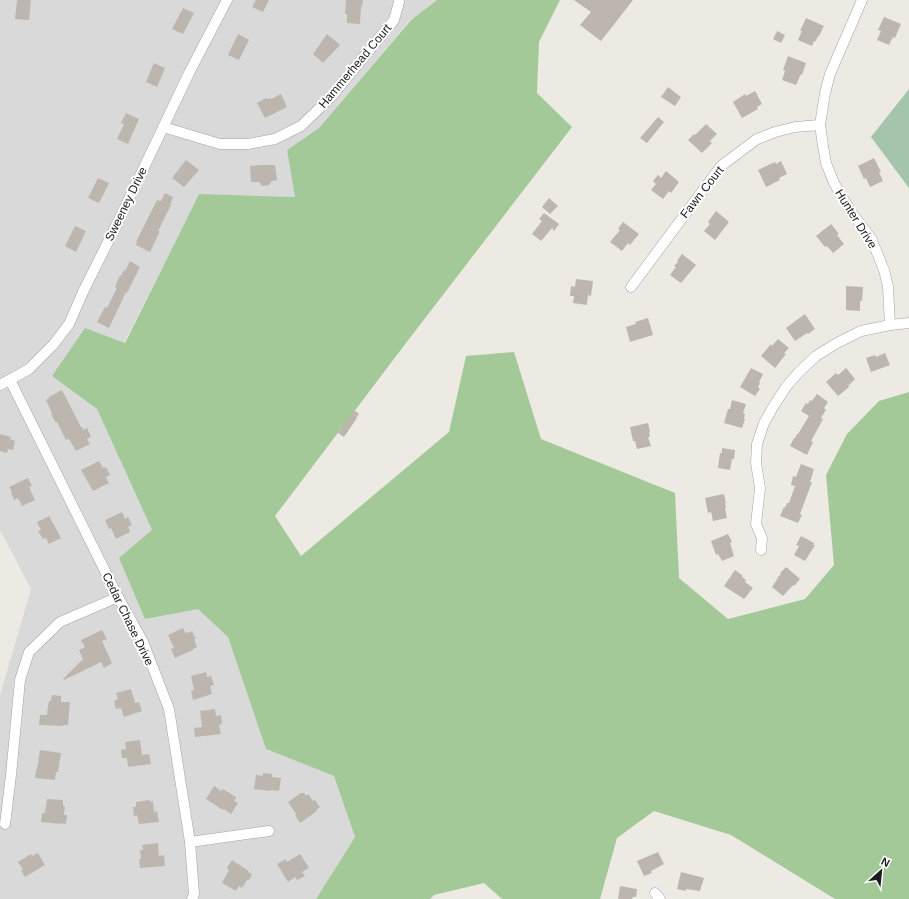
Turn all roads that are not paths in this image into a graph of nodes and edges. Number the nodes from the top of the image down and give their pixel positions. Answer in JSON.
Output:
{"nodes":[{"id":1,"x":227,"y":0,"type":"edge"},
{"id":2,"x":862,"y":0,"type":"edge"},
{"id":3,"x":399,"y":2,"type":"dead end"},
{"id":4,"x":820,"y":124,"type":"junction"},
{"id":5,"x":163,"y":127,"type":"junction"},
{"id":6,"x":631,"y":287,"type":"dead end"},
{"id":7,"x":909,"y":323,"type":"edge"},
{"id":8,"x":890,"y":325,"type":"junction"},
{"id":9,"x":10,"y":380,"type":"junction"},
{"id":10,"x":0,"y":385,"type":"edge"},
{"id":11,"x":761,"y":550,"type":"dead end"},
{"id":12,"x":118,"y":597,"type":"junction"},
{"id":13,"x":5,"y":824,"type":"dead end"},
{"id":14,"x":269,"y":831,"type":"dead end"},
{"id":15,"x":190,"y":842,"type":"junction"},
{"id":16,"x":192,"y":899,"type":"edge"}],
"edges":[{"from":1,"to":5,"type":"street","name":"Sweeney Drive"},
{"from":2,"to":4,"type":"street","name":"Hunter Drive"},
{"from":3,"to":5,"type":"street","name":"Hammerhead Court"},
{"from":4,"to":6,"type":"street","name":"Fawn Court"},
{"from":4,"to":8,"type":"street","name":"Hunter Drive"},
{"from":5,"to":9,"type":"street","name":"Sweeney Drive"},
{"from":7,"to":8,"type":"street"},
{"from":8,"to":11,"type":"street"},
{"from":9,"to":10,"type":"street","name":"Sweeney Drive"},
{"from":9,"to":12,"type":"street","name":"Cedar Chase Drive"},
{"from":12,"to":13,"type":"street"},
{"from":12,"to":15,"type":"street","name":"Cedar Chase Drive"},
{"from":14,"to":15,"type":"street"},
{"from":15,"to":16,"type":"street","name":"Cedar Chase Drive"}]}
